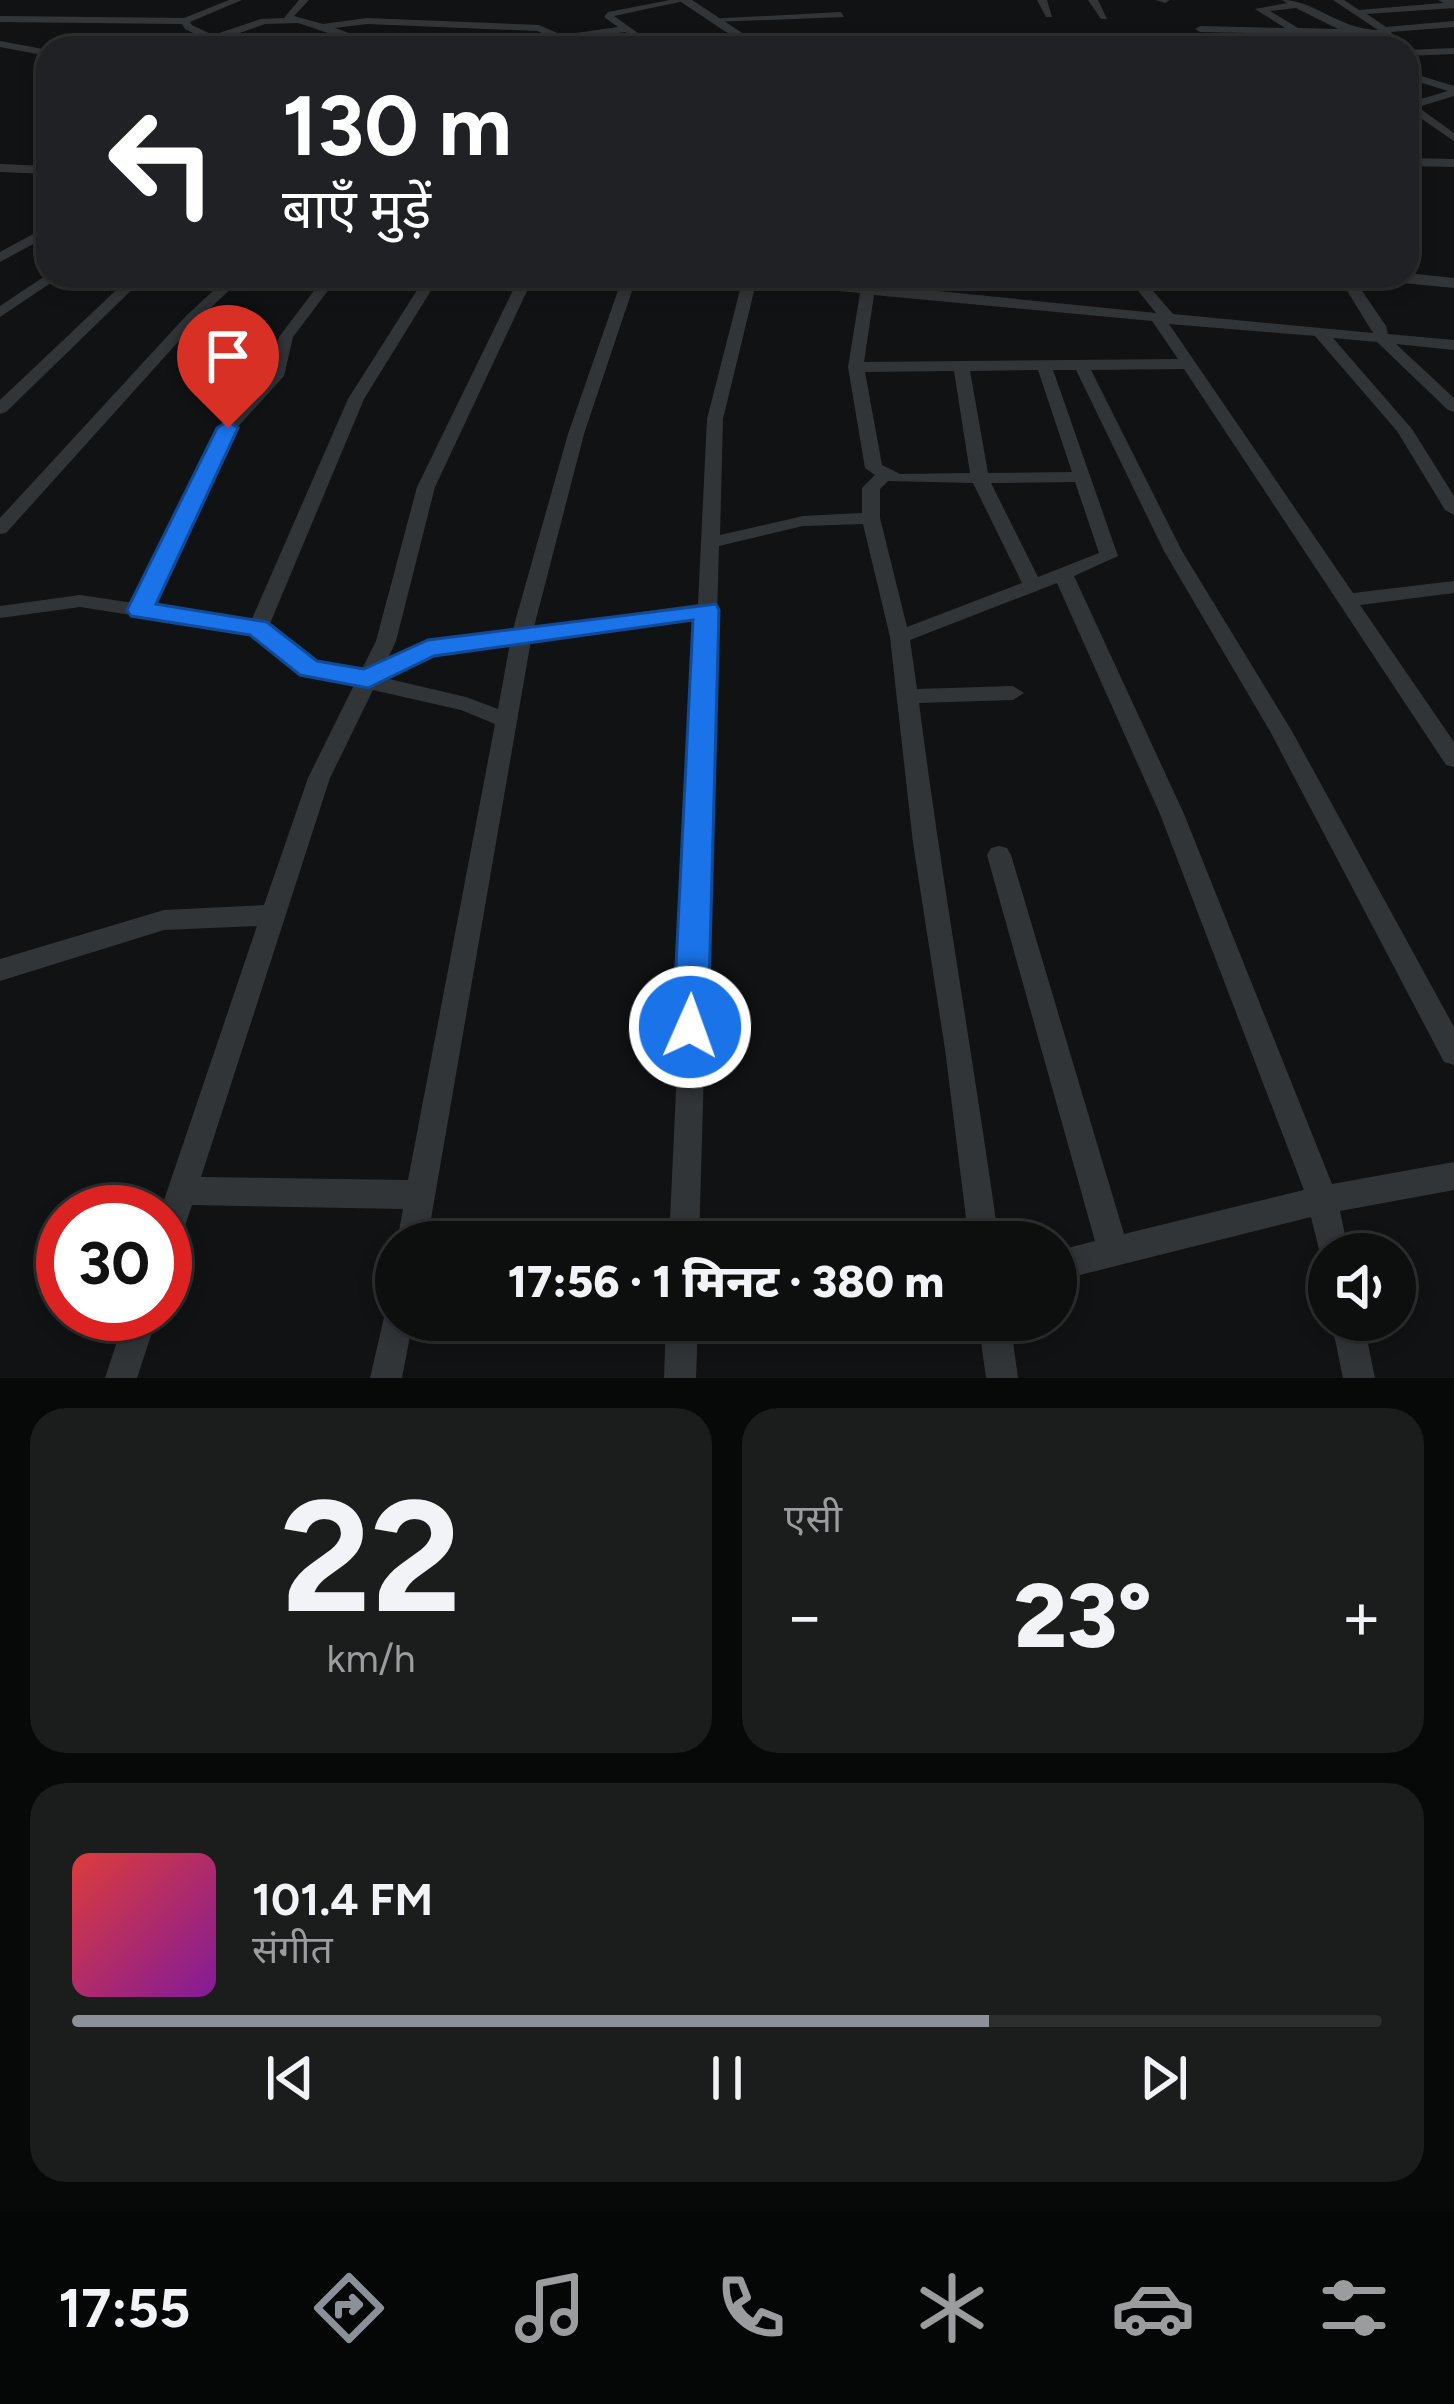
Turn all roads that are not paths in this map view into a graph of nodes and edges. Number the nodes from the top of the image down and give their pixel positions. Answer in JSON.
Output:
{"nodes":[{"id":1,"x":237,"y":0,"type":"edge"},
{"id":2,"x":304,"y":0,"type":"edge"},
{"id":3,"x":684,"y":0,"type":"edge"},
{"id":4,"x":1042,"y":0,"type":"edge"},
{"id":5,"x":1093,"y":0,"type":"edge"},
{"id":6,"x":1338,"y":0,"type":"edge"},
{"id":7,"x":1391,"y":0,"type":"edge"},
{"id":8,"x":1444,"y":0,"type":"edge"},
{"id":9,"x":1292,"y":3,"type":"edge"},
{"id":10,"x":1454,"y":5,"type":"edge"},
{"id":11,"x":1409,"y":8,"type":"junction"},
{"id":12,"x":1361,"y":12,"type":"junction"},
{"id":13,"x":188,"y":14,"type":"junction"},
{"id":14,"x":1214,"y":14,"type":"dead end"},
{"id":15,"x":1049,"y":15,"type":"dead end"},
{"id":16,"x":841,"y":16,"type":"dead end"},
{"id":17,"x":1104,"y":16,"type":"dead end"},
{"id":18,"x":0,"y":19,"type":"edge"},
{"id":19,"x":713,"y":19,"type":"junction"},
{"id":20,"x":297,"y":20,"type":"junction"},
{"id":21,"x":1454,"y":25,"type":"edge"},
{"id":22,"x":323,"y":27,"type":"junction"},
{"id":23,"x":626,"y":28,"type":"junction"},
{"id":24,"x":1199,"y":29,"type":"dead end"},
{"id":25,"x":1242,"y":30,"type":"junction"},
{"id":26,"x":1299,"y":31,"type":"junction"},
{"id":27,"x":1385,"y":32,"type":"junction"},
{"id":28,"x":1354,"y":33,"type":"junction"},
{"id":29,"x":202,"y":36,"type":"edge"},
{"id":30,"x":230,"y":36,"type":"edge"},
{"id":31,"x":348,"y":36,"type":"edge"},
{"id":32,"x":549,"y":36,"type":"edge"},
{"id":33,"x":590,"y":36,"type":"edge"},
{"id":34,"x":637,"y":36,"type":"edge"},
{"id":35,"x":740,"y":36,"type":"edge"},
{"id":36,"x":1388,"y":36,"type":"edge"},
{"id":37,"x":0,"y":44,"type":"edge"},
{"id":38,"x":36,"y":51,"type":"edge"},
{"id":39,"x":1454,"y":51,"type":"edge"},
{"id":40,"x":1419,"y":55,"type":"edge"},
{"id":41,"x":1419,"y":78,"type":"edge"},
{"id":42,"x":1454,"y":90,"type":"edge"},
{"id":43,"x":1419,"y":103,"type":"edge"},
{"id":44,"x":1419,"y":113,"type":"edge"},
{"id":45,"x":1419,"y":128,"type":"edge"},
{"id":46,"x":1438,"y":128,"type":"junction"},
{"id":47,"x":1454,"y":138,"type":"edge"},
{"id":48,"x":1419,"y":162,"type":"edge"},
{"id":49,"x":1454,"y":163,"type":"edge"},
{"id":50,"x":0,"y":168,"type":"edge"},
{"id":51,"x":36,"y":170,"type":"edge"},
{"id":52,"x":36,"y":237,"type":"edge"},
{"id":53,"x":0,"y":257,"type":"edge"},
{"id":54,"x":1419,"y":280,"type":"edge"},
{"id":55,"x":1454,"y":283,"type":"edge"},
{"id":56,"x":36,"y":288,"type":"edge"},
{"id":57,"x":127,"y":288,"type":"edge"},
{"id":58,"x":224,"y":288,"type":"edge"},
{"id":59,"x":323,"y":288,"type":"edge"},
{"id":60,"x":426,"y":288,"type":"edge"},
{"id":61,"x":521,"y":288,"type":"edge"},
{"id":62,"x":626,"y":288,"type":"edge"},
{"id":63,"x":747,"y":288,"type":"edge"},
{"id":64,"x":868,"y":288,"type":"joint"},
{"id":65,"x":1142,"y":288,"type":"edge"},
{"id":66,"x":1353,"y":288,"type":"edge"},
{"id":67,"x":0,"y":313,"type":"edge"},
{"id":68,"x":1164,"y":319,"type":"junction"},
{"id":69,"x":1321,"y":334,"type":"junction"},
{"id":70,"x":1382,"y":339,"type":"junction"},
{"id":71,"x":1454,"y":345,"type":"edge"},
{"id":72,"x":1188,"y":364,"type":"junction"},
{"id":73,"x":1081,"y":365,"type":"junction"},
{"id":74,"x":962,"y":366,"type":"junction"},
{"id":75,"x":1044,"y":366,"type":"junction"},
{"id":76,"x":856,"y":367,"type":"junction"},
{"id":77,"x":1454,"y":407,"type":"edge"},
{"id":78,"x":0,"y":409,"type":"edge"},
{"id":79,"x":884,"y":476,"type":"junction"},
{"id":80,"x":1080,"y":477,"type":"junction"},
{"id":81,"x":980,"y":479,"type":"junction"},
{"id":82,"x":1454,"y":510,"type":"edge"},
{"id":83,"x":871,"y":518,"type":"junction"},
{"id":84,"x":0,"y":529,"type":"edge"},
{"id":85,"x":710,"y":543,"type":"junction"},
{"id":86,"x":1062,"y":572,"type":"junction"},
{"id":87,"x":1033,"y":585,"type":"junction"},
{"id":88,"x":1454,"y":587,"type":"edge"},
{"id":89,"x":1348,"y":601,"type":"junction"},
{"id":90,"x":140,"y":610,"type":"junction"},
{"id":91,"x":706,"y":610,"type":"junction"},
{"id":92,"x":0,"y":612,"type":"edge"},
{"id":93,"x":258,"y":628,"type":"junction"},
{"id":94,"x":521,"y":634,"type":"junction"},
{"id":95,"x":900,"y":637,"type":"junction"},
{"id":96,"x":368,"y":679,"type":"junction"},
{"id":97,"x":1013,"y":693,"type":"dead end"},
{"id":98,"x":909,"y":696,"type":"junction"},
{"id":99,"x":508,"y":722,"type":"junction"},
{"id":100,"x":1454,"y":759,"type":"edge"},
{"id":101,"x":999,"y":855,"type":"dead end"},
{"id":102,"x":270,"y":915,"type":"junction"},
{"id":103,"x":0,"y":970,"type":"edge"},
{"id":104,"x":1454,"y":1052,"type":"edge"},
{"id":105,"x":1454,"y":1176,"type":"edge"},
{"id":106,"x":184,"y":1185,"type":"edge"},
{"id":107,"x":192,"y":1191,"type":"edge"},
{"id":108,"x":421,"y":1195,"type":"junction"},
{"id":109,"x":1323,"y":1200,"type":"junction"},
{"id":110,"x":416,"y":1221,"type":"edge"},
{"id":111,"x":685,"y":1221,"type":"edge"},
{"id":112,"x":981,"y":1221,"type":"edge"},
{"id":113,"x":1330,"y":1233,"type":"edge"},
{"id":114,"x":1113,"y":1249,"type":"junction"},
{"id":115,"x":1077,"y":1260,"type":"edge"},
{"id":116,"x":133,"y":1341,"type":"edge"},
{"id":117,"x":393,"y":1341,"type":"edge"},
{"id":118,"x":681,"y":1341,"type":"edge"},
{"id":119,"x":997,"y":1341,"type":"edge"},
{"id":120,"x":1351,"y":1341,"type":"edge"},
{"id":121,"x":121,"y":1378,"type":"edge"},
{"id":122,"x":386,"y":1378,"type":"edge"},
{"id":123,"x":680,"y":1378,"type":"edge"},
{"id":124,"x":1001,"y":1378,"type":"edge"},
{"id":125,"x":1359,"y":1378,"type":"edge"}],
"edges":[{"from":1,"to":13,"type":"street"},
{"from":2,"to":20,"type":"street"},
{"from":3,"to":19,"type":"street"},
{"from":3,"to":23,"type":"street"},
{"from":4,"to":15,"type":"street"},
{"from":5,"to":17,"type":"street"},
{"from":6,"to":12,"type":"street"},
{"from":7,"to":11,"type":"street"},
{"from":8,"to":10,"type":"street"},
{"from":9,"to":26,"type":"street"},
{"from":9,"to":28,"type":"street"},
{"from":10,"to":11,"type":"street"},
{"from":11,"to":12,"type":"street"},
{"from":12,"to":27,"type":"street"},
{"from":13,"to":18,"type":"street"},
{"from":13,"to":29,"type":"street"},
{"from":14,"to":25,"type":"street"},
{"from":16,"to":19,"type":"street"},
{"from":19,"to":35,"type":"street"},
{"from":20,"to":22,"type":"street"},
{"from":20,"to":30,"type":"street"},
{"from":21,"to":27,"type":"street"},
{"from":22,"to":31,"type":"street"},
{"from":22,"to":32,"type":"street"},
{"from":23,"to":33,"type":"street"},
{"from":23,"to":34,"type":"street"},
{"from":24,"to":25,"type":"street"},
{"from":25,"to":26,"type":"street"},
{"from":26,"to":28,"type":"street"},
{"from":27,"to":28,"type":"street"},
{"from":27,"to":36,"type":"street"},
{"from":37,"to":38,"type":"street"},
{"from":39,"to":40,"type":"street"},
{"from":41,"to":42,"type":"street"},
{"from":42,"to":43,"type":"street"},
{"from":44,"to":46,"type":"street"},
{"from":45,"to":46,"type":"street"},
{"from":46,"to":47,"type":"street"},
{"from":48,"to":49,"type":"street"},
{"from":50,"to":51,"type":"street"},
{"from":52,"to":53,"type":"street"},
{"from":54,"to":55,"type":"street"},
{"from":56,"to":67,"type":"street"},
{"from":57,"to":78,"type":"street"},
{"from":58,"to":84,"type":"street"},
{"from":59,"to":90,"type":"street"},
{"from":60,"to":93,"type":"street"},
{"from":61,"to":96,"type":"street"},
{"from":62,"to":94,"type":"street"},
{"from":63,"to":85,"type":"street"},
{"from":64,"to":68,"type":"street"},
{"from":64,"to":76,"type":"street"},
{"from":65,"to":68,"type":"street"},
{"from":66,"to":70,"type":"street"},
{"from":68,"to":69,"type":"street"},
{"from":68,"to":72,"type":"street"},
{"from":69,"to":70,"type":"street"},
{"from":69,"to":82,"type":"street"},
{"from":70,"to":71,"type":"street"},
{"from":70,"to":77,"type":"street"},
{"from":72,"to":73,"type":"street"},
{"from":72,"to":89,"type":"street"},
{"from":73,"to":75,"type":"street"},
{"from":73,"to":104,"type":"street"},
{"from":74,"to":75,"type":"street"},
{"from":74,"to":76,"type":"street"},
{"from":74,"to":81,"type":"street"},
{"from":75,"to":80,"type":"street"},
{"from":76,"to":79,"type":"street"},
{"from":79,"to":81,"type":"street"},
{"from":79,"to":83,"type":"street"},
{"from":80,"to":81,"type":"street"},
{"from":80,"to":86,"type":"street"},
{"from":81,"to":87,"type":"street"},
{"from":83,"to":85,"type":"street"},
{"from":83,"to":95,"type":"street"},
{"from":85,"to":91,"type":"street"},
{"from":86,"to":87,"type":"street"},
{"from":86,"to":109,"type":"street"},
{"from":87,"to":95,"type":"street"},
{"from":88,"to":89,"type":"street"},
{"from":89,"to":100,"type":"street"},
{"from":90,"to":92,"type":"street"},
{"from":90,"to":93,"type":"street"},
{"from":91,"to":94,"type":"street"},
{"from":91,"to":111,"type":"street"},
{"from":93,"to":96,"type":"street"},
{"from":94,"to":96,"type":"street"},
{"from":94,"to":99,"type":"street"},
{"from":95,"to":98,"type":"street"},
{"from":96,"to":99,"type":"street"},
{"from":96,"to":102,"type":"street"},
{"from":97,"to":98,"type":"street"},
{"from":98,"to":112,"type":"street"},
{"from":99,"to":108,"type":"street"},
{"from":101,"to":114,"type":"street"},
{"from":102,"to":103,"type":"street"},
{"from":102,"to":106,"type":"street"},
{"from":105,"to":109,"type":"street"},
{"from":107,"to":108,"type":"street"},
{"from":108,"to":110,"type":"street"},
{"from":109,"to":113,"type":"street"},
{"from":109,"to":114,"type":"street"},
{"from":114,"to":115,"type":"street"},
{"from":116,"to":121,"type":"street"},
{"from":117,"to":122,"type":"street"},
{"from":118,"to":123,"type":"street"},
{"from":119,"to":124,"type":"street"},
{"from":120,"to":125,"type":"street"}]}
